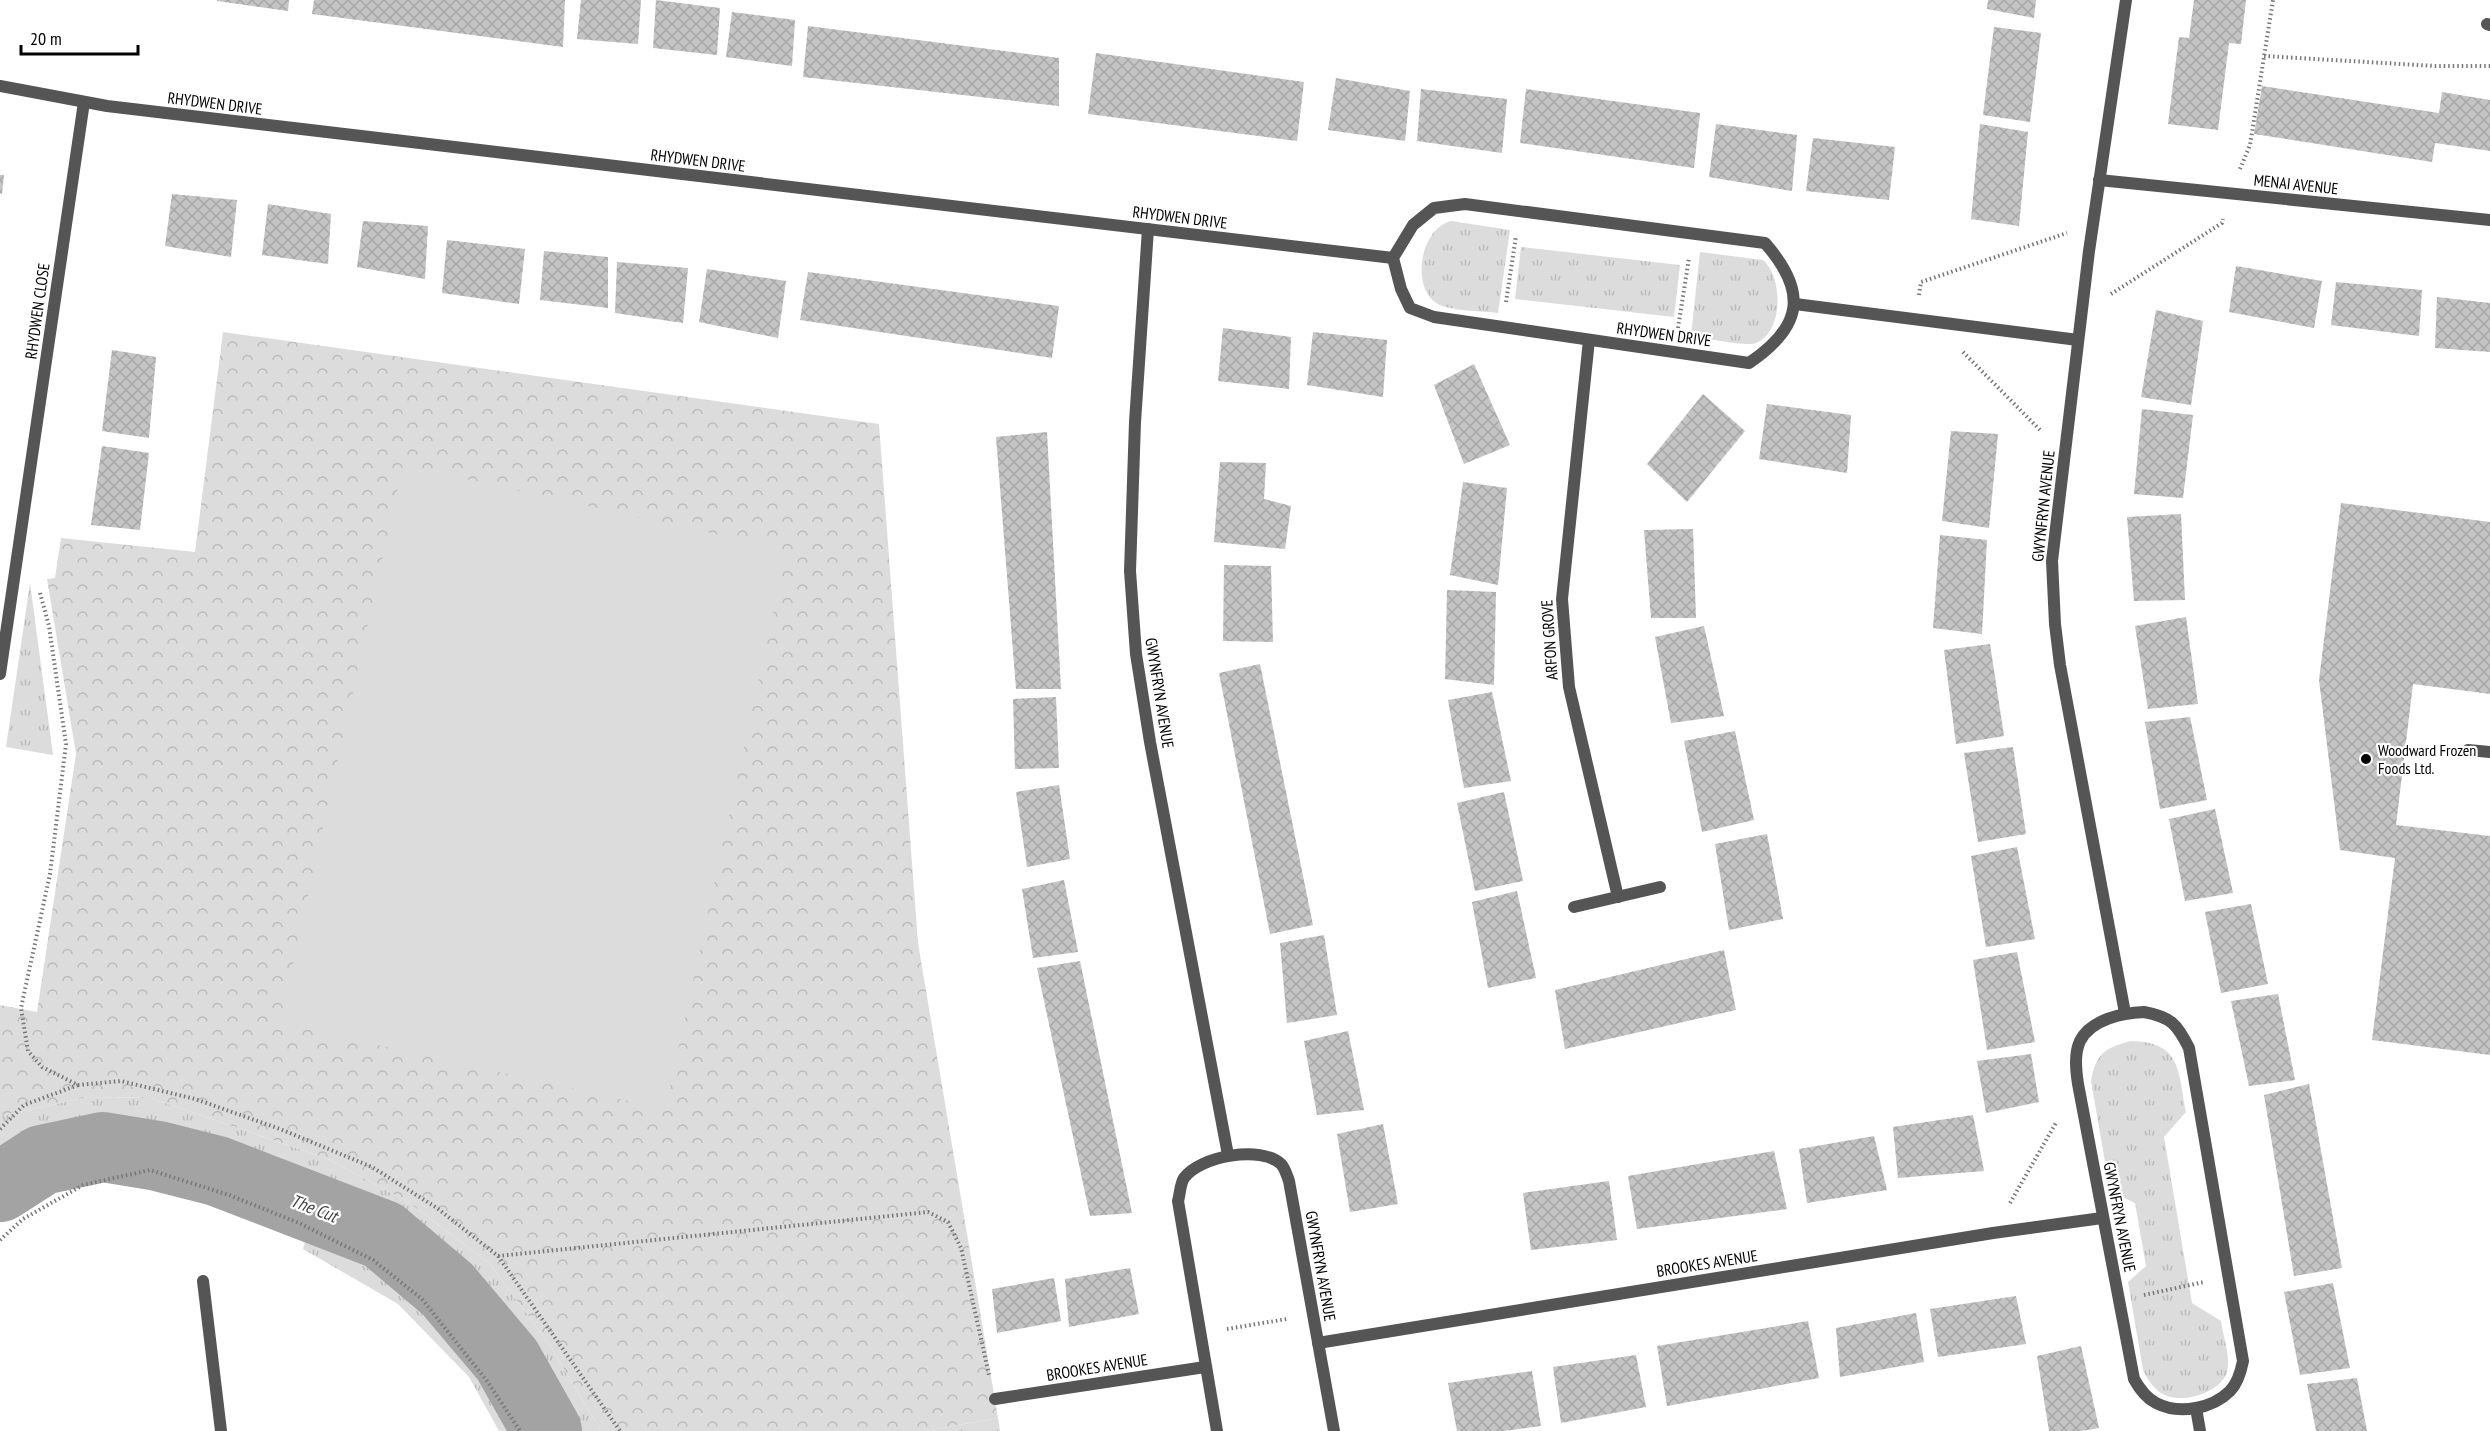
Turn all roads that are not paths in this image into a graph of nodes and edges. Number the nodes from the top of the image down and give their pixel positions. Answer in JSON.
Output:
{"nodes":[{"id":1,"x":2126,"y":0,"type":"edge"},
{"id":2,"x":0,"y":86,"type":"edge"},
{"id":3,"x":84,"y":102,"type":"junction"},
{"id":4,"x":2099,"y":180,"type":"junction"},
{"id":5,"x":2490,"y":220,"type":"edge"},
{"id":6,"x":1148,"y":230,"type":"junction"},
{"id":7,"x":1393,"y":258,"type":"junction"},
{"id":8,"x":1795,"y":304,"type":"junction"},
{"id":9,"x":1589,"y":340,"type":"junction"},
{"id":10,"x":2078,"y":340,"type":"junction"},
{"id":11,"x":0,"y":674,"type":"edge"},
{"id":12,"x":2468,"y":750,"type":"dead end"},
{"id":13,"x":2490,"y":752,"type":"edge"},
{"id":14,"x":1660,"y":887,"type":"dead end"},
{"id":15,"x":1618,"y":897,"type":"junction"},
{"id":16,"x":1574,"y":907,"type":"dead end"},
{"id":17,"x":2125,"y":1013,"type":"junction"},
{"id":18,"x":1228,"y":1155,"type":"junction"},
{"id":19,"x":2102,"y":1218,"type":"junction"},
{"id":20,"x":203,"y":1281,"type":"dead end"},
{"id":21,"x":1318,"y":1343,"type":"junction"},
{"id":22,"x":1205,"y":1367,"type":"junction"},
{"id":23,"x":995,"y":1399,"type":"road end"},
{"id":24,"x":2196,"y":1408,"type":"junction"},
{"id":25,"x":220,"y":1431,"type":"edge"},
{"id":26,"x":1217,"y":1431,"type":"edge"},
{"id":27,"x":1334,"y":1431,"type":"edge"},
{"id":28,"x":2200,"y":1431,"type":"edge"}],
"edges":[{"from":1,"to":4,"type":"street","name":"GWYNFRYN AVENUE"},
{"from":2,"to":3,"type":"street","name":"RHYDWEN DRIVE"},
{"from":3,"to":6,"type":"street","name":"RHYDWEN DRIVE"},
{"from":3,"to":11,"type":"street","name":"RHYDWEN CLOSE"},
{"from":4,"to":5,"type":"street","name":"MENAI AVENUE"},
{"from":4,"to":10,"type":"street","name":"GWYNFRYN AVENUE"},
{"from":6,"to":7,"type":"street","name":"RHYDWEN DRIVE"},
{"from":6,"to":18,"type":"street","name":"GWYNFRYN AVENUE"},
{"from":7,"to":8,"type":"street"},
{"from":7,"to":9,"type":"street","name":"RHYDWEN DRIVE"},
{"from":8,"to":9,"type":"street","name":"RHYDWEN DRIVE"},
{"from":8,"to":10,"type":"street"},
{"from":9,"to":15,"type":"street","name":"ARFON GROVE"},
{"from":10,"to":17,"type":"street","name":"GWYNFRYN AVENUE"},
{"from":12,"to":13,"type":"street"},
{"from":14,"to":15,"type":"street"},
{"from":15,"to":16,"type":"street"},
{"from":17,"to":19,"type":"street","name":"GWYNFRYN AVENUE"},
{"from":17,"to":24,"type":"street","name":"GWYNFRYN AVENUE"},
{"from":18,"to":21,"type":"street","name":"GWYNFRYN AVENUE"},
{"from":18,"to":22,"type":"street","name":"GWYNFRYN AVENUE"},
{"from":19,"to":21,"type":"street","name":"BROOKES AVENUE"},
{"from":19,"to":24,"type":"street","name":"GWYNFRYN AVENUE"},
{"from":20,"to":25,"type":"street"},
{"from":21,"to":27,"type":"street","name":"GWYNFRYN AVENUE"},
{"from":22,"to":23,"type":"street","name":"BROOKES AVENUE"},
{"from":22,"to":26,"type":"street","name":"GWYNFRYN AVENUE"},
{"from":24,"to":28,"type":"street"}]}
